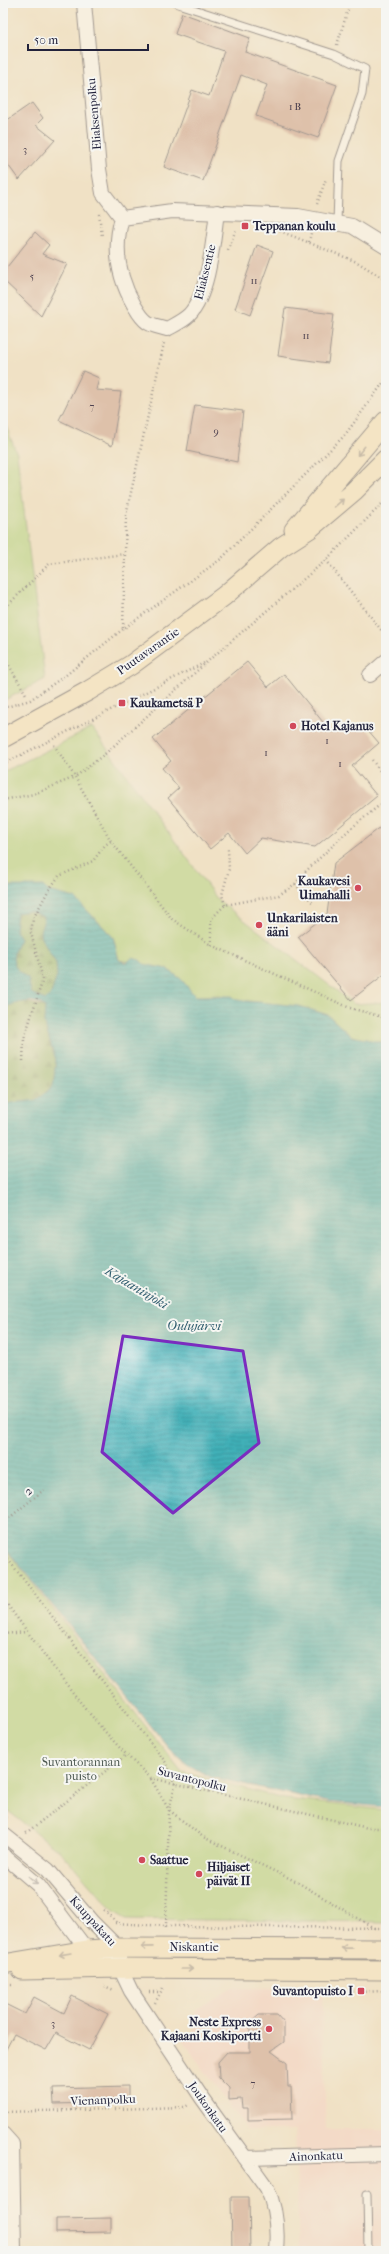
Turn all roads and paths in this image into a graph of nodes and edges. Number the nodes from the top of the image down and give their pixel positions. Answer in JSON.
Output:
{"nodes":[{"id":1,"x":84,"y":3,"type":"edge"},
{"id":2,"x":350,"y":3,"type":"edge"},
{"id":3,"x":178,"y":4,"type":"edge"},
{"id":4,"x":334,"y":54,"type":"junction"},
{"id":5,"x":217,"y":212,"type":"junction"},
{"id":6,"x":122,"y":218,"type":"junction"},
{"id":7,"x":337,"y":223,"type":"junction"},
{"id":8,"x":215,"y":226,"type":"junction"},
{"id":9,"x":237,"y":226,"type":"dead end"},
{"id":10,"x":278,"y":231,"type":"dead end"},
{"id":11,"x":386,"y":247,"type":"edge"},
{"id":12,"x":386,"y":280,"type":"edge"},
{"id":13,"x":168,"y":329,"type":"junction"},
{"id":14,"x":386,"y":379,"type":"edge"},
{"id":15,"x":386,"y":421,"type":"edge"},
{"id":16,"x":386,"y":459,"type":"edge"},
{"id":17,"x":386,"y":500,"type":"edge"},
{"id":18,"x":281,"y":547,"type":"junction"},
{"id":19,"x":124,"y":554,"type":"junction"},
{"id":20,"x":326,"y":560,"type":"junction"},
{"id":21,"x":3,"y":610,"type":"edge"},
{"id":22,"x":123,"y":629,"type":"junction"},
{"id":23,"x":386,"y":636,"type":"edge"},
{"id":24,"x":3,"y":655,"type":"edge"},
{"id":25,"x":208,"y":661,"type":"junction"},
{"id":26,"x":386,"y":661,"type":"edge"},
{"id":27,"x":370,"y":674,"type":"dead end"},
{"id":28,"x":27,"y":696,"type":"dead end"},
{"id":29,"x":3,"y":708,"type":"edge"},
{"id":30,"x":3,"y":738,"type":"edge"},
{"id":31,"x":54,"y":745,"type":"dead end"},
{"id":32,"x":372,"y":760,"type":"dead end"},
{"id":33,"x":3,"y":764,"type":"edge"},
{"id":34,"x":75,"y":778,"type":"junction"},
{"id":35,"x":386,"y":779,"type":"edge"},
{"id":36,"x":3,"y":800,"type":"edge"},
{"id":37,"x":386,"y":800,"type":"edge"},
{"id":38,"x":112,"y":841,"type":"junction"},
{"id":39,"x":228,"y":849,"type":"dead end"},
{"id":40,"x":295,"y":884,"type":"junction"},
{"id":41,"x":313,"y":904,"type":"dead end"},
{"id":42,"x":225,"y":905,"type":"junction"},
{"id":43,"x":211,"y":945,"type":"junction"},
{"id":44,"x":386,"y":1018,"type":"edge"},
{"id":45,"x":23,"y":1061,"type":"dead end"},
{"id":46,"x":46,"y":1488,"type":"dead end"},
{"id":47,"x":3,"y":1523,"type":"edge"},
{"id":48,"x":3,"y":1553,"type":"edge"},
{"id":49,"x":3,"y":1600,"type":"edge"},
{"id":50,"x":28,"y":1632,"type":"junction"},
{"id":51,"x":3,"y":1634,"type":"edge"},
{"id":52,"x":125,"y":1756,"type":"junction"},
{"id":53,"x":151,"y":1778,"type":"junction"},
{"id":54,"x":175,"y":1785,"type":"junction"},
{"id":55,"x":169,"y":1810,"type":"junction"},
{"id":56,"x":386,"y":1828,"type":"edge"},
{"id":57,"x":26,"y":1833,"type":"dead end"},
{"id":58,"x":3,"y":1834,"type":"edge"},
{"id":59,"x":3,"y":1855,"type":"edge"},
{"id":60,"x":374,"y":1928,"type":"junction"},
{"id":61,"x":386,"y":1928,"type":"edge"},
{"id":62,"x":118,"y":1948,"type":"junction"},
{"id":63,"x":386,"y":1949,"type":"edge"},
{"id":64,"x":87,"y":1950,"type":"junction"},
{"id":65,"x":3,"y":1964,"type":"edge"},
{"id":66,"x":120,"y":1968,"type":"junction"},
{"id":67,"x":3,"y":1970,"type":"edge"},
{"id":68,"x":386,"y":1970,"type":"edge"},
{"id":69,"x":202,"y":2098,"type":"junction"},
{"id":70,"x":3,"y":2112,"type":"edge"},
{"id":71,"x":8,"y":2139,"type":"edge"},
{"id":72,"x":386,"y":2154,"type":"edge"},
{"id":73,"x":245,"y":2158,"type":"junction"},
{"id":74,"x":367,"y":2194,"type":"dead end"},
{"id":75,"x":14,"y":2251,"type":"edge"},
{"id":76,"x":276,"y":2251,"type":"edge"},
{"id":77,"x":368,"y":2251,"type":"edge"}],
"edges":[{"from":1,"to":6,"type":"street","name":"Eliaksenpolku"},
{"from":2,"to":4,"type":"path"},
{"from":3,"to":4,"type":"lane"},
{"from":4,"to":7,"type":"lane"},
{"from":5,"to":6,"type":"street"},
{"from":5,"to":7,"type":"street"},
{"from":5,"to":8,"type":"street","name":"Eliaksentie"},
{"from":6,"to":13,"type":"street"},
{"from":7,"to":11,"type":"street"},
{"from":8,"to":9,"type":"path"},
{"from":8,"to":13,"type":"street","name":"Eliaksentie"},
{"from":10,"to":12,"type":"path"},
{"from":13,"to":19,"type":"path"},
{"from":14,"to":22,"type":"path"},
{"from":15,"to":18,"type":"street","name":"Puutavarantie","one_way":true},
{"from":18,"to":16,"type":"street","name":"Puutavarantie","one_way":true},
{"from":17,"to":20,"type":"path"},
{"from":18,"to":30,"type":"street","name":"Puutavarantie"},
{"from":19,"to":21,"type":"path"},
{"from":19,"to":22,"type":"path"},
{"from":20,"to":23,"type":"path"},
{"from":20,"to":25,"type":"path"},
{"from":22,"to":29,"type":"path"},
{"from":24,"to":28,"type":"path"},
{"from":25,"to":33,"type":"path"},
{"from":25,"to":34,"type":"path"},
{"from":26,"to":27,"type":"street"},
{"from":31,"to":34,"type":"path"},
{"from":32,"to":35,"type":"path"},
{"from":34,"to":36,"type":"path"},
{"from":34,"to":38,"type":"path"},
{"from":37,"to":40,"type":"path"},
{"from":38,"to":43,"type":"path"},
{"from":38,"to":45,"type":"path"},
{"from":39,"to":42,"type":"path"},
{"from":40,"to":41,"type":"path"},
{"from":40,"to":42,"type":"path"},
{"from":42,"to":43,"type":"path"},
{"from":43,"to":44,"type":"path"},
{"from":46,"to":47,"type":"path","name":"2"},
{"from":48,"to":54,"type":"path"},
{"from":49,"to":50,"type":"path","name":"Suvantopolku"},
{"from":50,"to":51,"type":"path"},
{"from":50,"to":52,"type":"path","name":"Suvantopolku"},
{"from":52,"to":53,"type":"path","name":"Suvantopolku"},
{"from":52,"to":57,"type":"path"},
{"from":53,"to":54,"type":"path","name":"Suvantopolku"},
{"from":53,"to":55,"type":"path"},
{"from":54,"to":55,"type":"path"},
{"from":54,"to":56,"type":"path","name":"Suvantopolku"},
{"from":55,"to":60,"type":"path"},
{"from":55,"to":60,"type":"path"},
{"from":58,"to":62,"type":"street","name":"Kauppakatu"},
{"from":59,"to":64,"type":"street","name":"Kauppakatu","one_way":true},
{"from":60,"to":61,"type":"path"},
{"from":63,"to":62,"type":"street","name":"Niskantie","one_way":true},
{"from":62,"to":64,"type":"street","name":"Niskantie"},
{"from":62,"to":66,"type":"street","name":"Kauppakatu"},
{"from":64,"to":65,"type":"street","name":"Niskantie","one_way":true},
{"from":64,"to":66,"type":"street","name":"Kauppakatu"},
{"from":66,"to":67,"type":"street","name":"Niskantie"},
{"from":66,"to":68,"type":"street","name":"Niskantie","one_way":true},
{"from":66,"to":69,"type":"street","name":"Joukonkatu"},
{"from":69,"to":70,"type":"path","name":"Vienanpolku"},
{"from":69,"to":73,"type":"street","name":"Joukonkatu"},
{"from":71,"to":75,"type":"street"},
{"from":72,"to":73,"type":"street","name":"Ainonkatu"},
{"from":73,"to":76,"type":"street","name":"Joukonkatu"},
{"from":74,"to":77,"type":"lane"}]}
